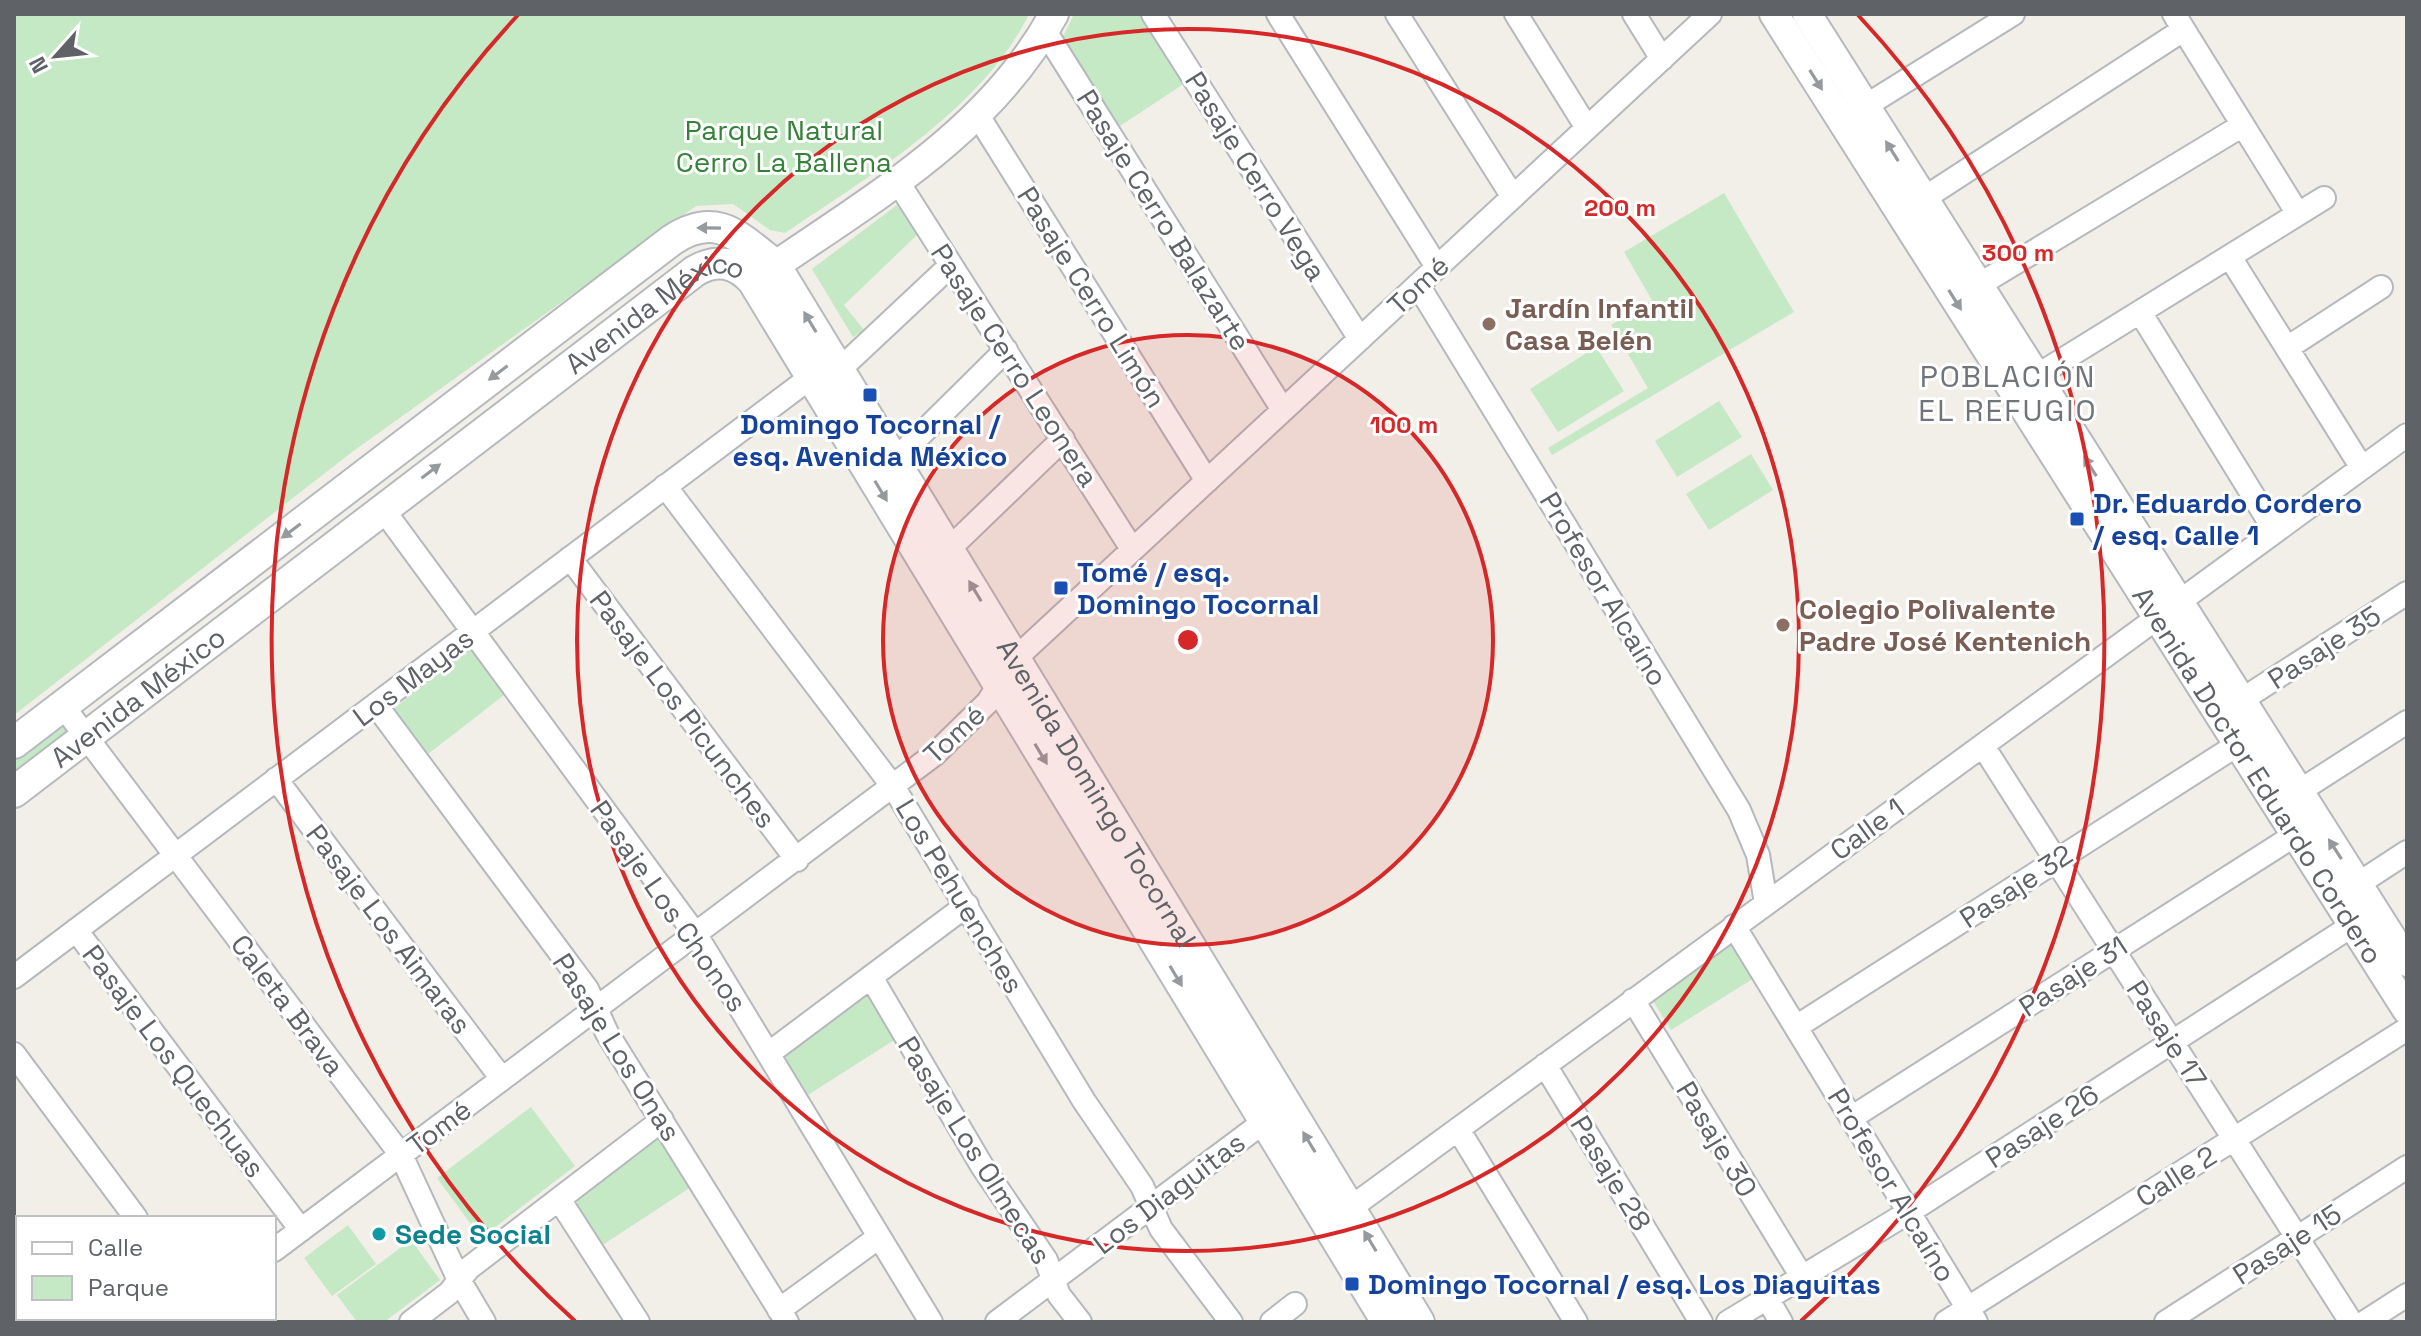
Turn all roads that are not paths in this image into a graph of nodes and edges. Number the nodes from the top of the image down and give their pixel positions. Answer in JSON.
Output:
{"nodes":[{"id":1,"x":1153,"y":14,"type":"edge"},
{"id":2,"x":1278,"y":14,"type":"edge"},
{"id":3,"x":1397,"y":14,"type":"edge"},
{"id":4,"x":1516,"y":14,"type":"edge"},
{"id":5,"x":1634,"y":14,"type":"edge"},
{"id":6,"x":1710,"y":14,"type":"edge"},
{"id":7,"x":1774,"y":14,"type":"edge"},
{"id":8,"x":1807,"y":14,"type":"edge"},
{"id":9,"x":2013,"y":14,"type":"edge"},
{"id":10,"x":2178,"y":22,"type":"edge"},
{"id":11,"x":1050,"y":23,"type":"edge"},
{"id":12,"x":1662,"y":59,"type":"junction"},
{"id":13,"x":977,"y":114,"type":"junction"},
{"id":14,"x":1853,"y":114,"type":"junction"},
{"id":15,"x":2243,"y":125,"type":"junction"},
{"id":16,"x":1587,"y":128,"type":"junction"},
{"id":17,"x":898,"y":182,"type":"junction"},
{"id":18,"x":1513,"y":197,"type":"junction"},
{"id":19,"x":2324,"y":198,"type":"dead end"},
{"id":20,"x":1923,"y":199,"type":"junction"},
{"id":21,"x":2298,"y":214,"type":"junction"},
{"id":22,"x":2230,"y":257,"type":"junction"},
{"id":23,"x":951,"y":265,"type":"junction"},
{"id":24,"x":1437,"y":267,"type":"junction"},
{"id":25,"x":764,"y":273,"type":"junction"},
{"id":26,"x":1418,"y":285,"type":"junction"},
{"id":27,"x":1977,"y":286,"type":"junction"},
{"id":28,"x":2381,"y":287,"type":"dead end"},
{"id":29,"x":2140,"y":312,"type":"junction"},
{"id":30,"x":1360,"y":339,"type":"junction"},
{"id":31,"x":2287,"y":348,"type":"junction"},
{"id":32,"x":1006,"y":350,"type":"junction"},
{"id":33,"x":825,"y":373,"type":"junction"},
{"id":34,"x":2024,"y":384,"type":"junction"},
{"id":35,"x":1283,"y":410,"type":"junction"},
{"id":36,"x":2407,"y":435,"type":"edge"},
{"id":37,"x":1063,"y":439,"type":"junction"},
{"id":38,"x":895,"y":460,"type":"junction"},
{"id":39,"x":2362,"y":468,"type":"junction"},
{"id":40,"x":1207,"y":481,"type":"junction"},
{"id":41,"x":665,"y":486,"type":"junction"},
{"id":42,"x":382,"y":508,"type":"junction"},
{"id":43,"x":2275,"y":531,"type":"junction"},
{"id":44,"x":949,"y":549,"type":"junction"},
{"id":45,"x":1132,"y":549,"type":"junction"},
{"id":46,"x":570,"y":558,"type":"junction"},
{"id":47,"x":2407,"y":593,"type":"edge"},
{"id":48,"x":2167,"y":611,"type":"junction"},
{"id":49,"x":473,"y":632,"type":"junction"},
{"id":50,"x":1016,"y":658,"type":"junction"},
{"id":51,"x":1000,"y":687,"type":"junction"},
{"id":52,"x":2240,"y":701,"type":"junction"},
{"id":53,"x":376,"y":705,"type":"junction"},
{"id":54,"x":63,"y":706,"type":"junction"},
{"id":55,"x":2407,"y":722,"type":"edge"},
{"id":56,"x":86,"y":737,"type":"junction"},
{"id":57,"x":14,"y":743,"type":"edge"},
{"id":58,"x":2237,"y":745,"type":"junction"},
{"id":59,"x":1983,"y":746,"type":"junction"},
{"id":60,"x":276,"y":779,"type":"junction"},
{"id":61,"x":894,"y":788,"type":"junction"},
{"id":62,"x":14,"y":792,"type":"edge"},
{"id":63,"x":2298,"y":792,"type":"junction"},
{"id":64,"x":2295,"y":835,"type":"junction"},
{"id":65,"x":2407,"y":852,"type":"edge"},
{"id":66,"x":175,"y":855,"type":"junction"},
{"id":67,"x":797,"y":860,"type":"junction"},
{"id":68,"x":2056,"y":861,"type":"junction"},
{"id":69,"x":2358,"y":884,"type":"junction"},
{"id":70,"x":1766,"y":903,"type":"junction"},
{"id":71,"x":967,"y":905,"type":"junction"},
{"id":72,"x":2353,"y":925,"type":"junction"},
{"id":73,"x":1734,"y":926,"type":"junction"},
{"id":74,"x":76,"y":930,"type":"junction"},
{"id":75,"x":696,"y":935,"type":"junction"},
{"id":76,"x":2114,"y":951,"type":"junction"},
{"id":77,"x":2407,"y":962,"type":"edge"},
{"id":78,"x":14,"y":977,"type":"edge"},
{"id":79,"x":871,"y":977,"type":"junction"},
{"id":80,"x":1633,"y":1000,"type":"junction"},
{"id":81,"x":596,"y":1009,"type":"junction"},
{"id":82,"x":2407,"y":1010,"type":"edge"},
{"id":83,"x":1796,"y":1027,"type":"junction"},
{"id":84,"x":2407,"y":1029,"type":"edge"},
{"id":85,"x":2172,"y":1042,"type":"junction"},
{"id":86,"x":14,"y":1054,"type":"edge"},
{"id":87,"x":768,"y":1054,"type":"junction"},
{"id":88,"x":1545,"y":1065,"type":"junction"},
{"id":89,"x":502,"y":1079,"type":"junction"},
{"id":90,"x":1851,"y":1118,"type":"junction"},
{"id":91,"x":662,"y":1120,"type":"junction"},
{"id":92,"x":1265,"y":1121,"type":"junction"},
{"id":93,"x":1458,"y":1129,"type":"junction"},
{"id":94,"x":2234,"y":1139,"type":"junction"},
{"id":95,"x":401,"y":1155,"type":"junction"},
{"id":96,"x":2407,"y":1167,"type":"edge"},
{"id":97,"x":559,"y":1199,"type":"junction"},
{"id":98,"x":1151,"y":1207,"type":"junction"},
{"id":99,"x":1909,"y":1212,"type":"junction"},
{"id":100,"x":135,"y":1216,"type":"edge"},
{"id":101,"x":1339,"y":1217,"type":"junction"},
{"id":102,"x":301,"y":1230,"type":"junction"},
{"id":103,"x":879,"y":1237,"type":"junction"},
{"id":104,"x":2297,"y":1238,"type":"junction"},
{"id":105,"x":276,"y":1249,"type":"edge"},
{"id":106,"x":1802,"y":1277,"type":"junction"},
{"id":107,"x":459,"y":1280,"type":"junction"},
{"id":108,"x":1053,"y":1280,"type":"junction"},
{"id":109,"x":2407,"y":1295,"type":"edge"},
{"id":110,"x":1767,"y":1298,"type":"junction"},
{"id":111,"x":1295,"y":1304,"type":"dead end"},
{"id":112,"x":1972,"y":1315,"type":"edge"},
{"id":113,"x":783,"y":1316,"type":"edge"},
{"id":114,"x":411,"y":1322,"type":"edge"},
{"id":115,"x":484,"y":1322,"type":"edge"},
{"id":116,"x":638,"y":1322,"type":"edge"},
{"id":117,"x":931,"y":1322,"type":"edge"},
{"id":118,"x":997,"y":1322,"type":"edge"},
{"id":119,"x":1080,"y":1322,"type":"edge"},
{"id":120,"x":1231,"y":1322,"type":"edge"},
{"id":121,"x":1272,"y":1322,"type":"edge"},
{"id":122,"x":1387,"y":1322,"type":"edge"},
{"id":123,"x":1419,"y":1322,"type":"edge"},
{"id":124,"x":1576,"y":1322,"type":"edge"},
{"id":125,"x":1701,"y":1322,"type":"edge"},
{"id":126,"x":1728,"y":1322,"type":"edge"},
{"id":127,"x":1781,"y":1322,"type":"edge"},
{"id":128,"x":1946,"y":1322,"type":"edge"},
{"id":129,"x":2166,"y":1322,"type":"edge"},
{"id":130,"x":2351,"y":1322,"type":"edge"},
{"id":131,"x":2365,"y":1322,"type":"edge"}],
"edges":[{"from":1,"to":30,"type":"street","name":"Pasaje Cerro Vega"},
{"from":2,"to":24,"type":"street"},
{"from":3,"to":18,"type":"street"},
{"from":4,"to":16,"type":"street"},
{"from":5,"to":12,"type":"street"},
{"from":6,"to":12,"type":"street","name":"Tomé"},
{"from":7,"to":14,"type":"street","name":"Avenida Doctor Eduardo Cordero","one_way":true},
{"from":8,"to":14,"type":"street","name":"Avenida Doctor Eduardo Cordero"},
{"from":9,"to":14,"type":"street"},
{"from":10,"to":15,"type":"street"},
{"from":10,"to":20,"type":"street"},
{"from":11,"to":13,"type":"street"},
{"from":11,"to":35,"type":"street","name":"Pasaje Cerro Balazarte"},
{"from":12,"to":16,"type":"street","name":"Tomé"},
{"from":13,"to":17,"type":"street"},
{"from":13,"to":40,"type":"street","name":"Pasaje Cerro Limón"},
{"from":20,"to":14,"type":"street","name":"Avenida Doctor Eduardo Cordero","one_way":true},
{"from":14,"to":34,"type":"street","name":"Avenida Doctor Eduardo Cordero","one_way":true},
{"from":15,"to":21,"type":"street"},
{"from":15,"to":27,"type":"street"},
{"from":16,"to":18,"type":"street","name":"Tomé"},
{"from":17,"to":23,"type":"street","name":"Pasaje Cerro Leonera"},
{"from":17,"to":25,"type":"street"},
{"from":18,"to":24,"type":"street","name":"Tomé"},
{"from":19,"to":21,"type":"street"},
{"from":20,"to":27,"type":"street","name":"Avenida Doctor Eduardo Cordero"},
{"from":21,"to":22,"type":"street"},
{"from":22,"to":29,"type":"street"},
{"from":22,"to":31,"type":"street"},
{"from":23,"to":32,"type":"street","name":"Pasaje Cerro Leonera"},
{"from":23,"to":33,"type":"street","name":"Los Mayas"},
{"from":24,"to":26,"type":"street","name":"Tomé"},
{"from":25,"to":33,"type":"main road","name":"Avenida Domingo Tocornal"},
{"from":42,"to":25,"type":"main road","name":"Avenida México","one_way":true},
{"from":25,"to":54,"type":"main road","name":"Avenida México","one_way":true},
{"from":26,"to":30,"type":"street","name":"Tomé"},
{"from":26,"to":70,"type":"street","name":"Profesor Alcaíno"},
{"from":27,"to":34,"type":"street","name":"Avenida Doctor Eduardo Cordero"},
{"from":28,"to":31,"type":"street"},
{"from":29,"to":34,"type":"street"},
{"from":29,"to":43,"type":"street"},
{"from":30,"to":35,"type":"street","name":"Tomé"},
{"from":31,"to":39,"type":"street"},
{"from":32,"to":37,"type":"street","name":"Pasaje Cerro Leonera"},
{"from":32,"to":38,"type":"street"},
{"from":33,"to":38,"type":"main road","name":"Avenida Domingo Tocornal"},
{"from":33,"to":41,"type":"street","name":"Los Mayas"},
{"from":33,"to":51,"type":"main road","name":"Avenida Domingo Tocornal","one_way":true},
{"from":34,"to":48,"type":"street","name":"Avenida Doctor Eduardo Cordero"},
{"from":35,"to":40,"type":"street","name":"Tomé"},
{"from":36,"to":39,"type":"street","name":"Calle 1"},
{"from":37,"to":44,"type":"street"},
{"from":37,"to":45,"type":"street","name":"Pasaje Cerro Leonera"},
{"from":38,"to":44,"type":"main road","name":"Avenida Domingo Tocornal"},
{"from":39,"to":43,"type":"street","name":"Calle 1"},
{"from":40,"to":45,"type":"street","name":"Tomé"},
{"from":41,"to":46,"type":"street","name":"Los Mayas"},
{"from":41,"to":61,"type":"street","name":"Los Pehuenches"},
{"from":42,"to":49,"type":"street","name":"Pasaje Los Chonos"},
{"from":42,"to":56,"type":"main road","name":"Avenida México"},
{"from":43,"to":48,"type":"street","name":"Calle 1"},
{"from":50,"to":44,"type":"main road","name":"Avenida Domingo Tocornal","one_way":true},
{"from":45,"to":50,"type":"street","name":"Tomé"},
{"from":46,"to":49,"type":"street","name":"Los Mayas"},
{"from":46,"to":67,"type":"street","name":"Pasaje Los Picunches"},
{"from":47,"to":52,"type":"street","name":"Pasaje 35"},
{"from":48,"to":52,"type":"street","name":"Avenida Doctor Eduardo Cordero"},
{"from":48,"to":58,"type":"street","name":"Avenida Doctor Eduardo Cordero"},
{"from":48,"to":59,"type":"street","name":"Calle 1"},
{"from":49,"to":53,"type":"street","name":"Los Mayas"},
{"from":49,"to":75,"type":"street","name":"Pasaje Los Chonos"},
{"from":50,"to":51,"type":"street","name":"Tomé"},
{"from":101,"to":50,"type":"main road","name":"Avenida Domingo Tocornal","one_way":true},
{"from":51,"to":61,"type":"street","name":"Tomé"},
{"from":51,"to":92,"type":"main road","name":"Avenida Domingo Tocornal","one_way":true},
{"from":52,"to":63,"type":"street","name":"Avenida Doctor Eduardo Cordero"},
{"from":53,"to":60,"type":"street","name":"Los Mayas"},
{"from":53,"to":81,"type":"street","name":"Pasaje Los Onas"},
{"from":54,"to":56,"type":"street","name":"Caleta Brava"},
{"from":54,"to":57,"type":"main road","name":"Avenida México"},
{"from":55,"to":63,"type":"street"},
{"from":56,"to":62,"type":"main road","name":"Avenida México"},
{"from":56,"to":66,"type":"street","name":"Caleta Brava"},
{"from":58,"to":64,"type":"street","name":"Avenida Doctor Eduardo Cordero"},
{"from":58,"to":68,"type":"street","name":"Pasaje 32"},
{"from":59,"to":68,"type":"street","name":"Pasaje 17"},
{"from":59,"to":70,"type":"street","name":"Calle 1"},
{"from":60,"to":66,"type":"street","name":"Los Mayas"},
{"from":60,"to":89,"type":"street","name":"Pasaje Los Aimaras"},
{"from":61,"to":67,"type":"street","name":"Tomé"},
{"from":61,"to":71,"type":"street","name":"Los Pehuenches"},
{"from":69,"to":63,"type":"street","name":"Avenida Doctor Eduardo Cordero","one_way":true},
{"from":64,"to":72,"type":"street","name":"Avenida Doctor Eduardo Cordero"},
{"from":64,"to":76,"type":"street","name":"Pasaje 31"},
{"from":65,"to":69,"type":"street"},
{"from":66,"to":74,"type":"street","name":"Los Mayas"},
{"from":66,"to":95,"type":"street","name":"Caleta Brava"},
{"from":67,"to":75,"type":"street","name":"Tomé"},
{"from":68,"to":76,"type":"street","name":"Pasaje 17"},
{"from":68,"to":83,"type":"street","name":"Pasaje 32"},
{"from":69,"to":77,"type":"street","name":"Avenida Doctor Eduardo Cordero"},
{"from":70,"to":73,"type":"street","name":"Calle 1"},
{"from":71,"to":79,"type":"street"},
{"from":71,"to":98,"type":"street","name":"Los Pehuenches"},
{"from":72,"to":82,"type":"street","name":"Avenida Doctor Eduardo Cordero"},
{"from":72,"to":85,"type":"street","name":"Pasaje 26"},
{"from":73,"to":80,"type":"street","name":"Calle 1"},
{"from":73,"to":83,"type":"street","name":"Profesor Alcaíno"},
{"from":74,"to":78,"type":"street","name":"Los Mayas"},
{"from":74,"to":102,"type":"street","name":"Pasaje Los Quechuas"},
{"from":75,"to":81,"type":"street","name":"Tomé"},
{"from":75,"to":87,"type":"street","name":"Pasaje Los Chonos"},
{"from":76,"to":85,"type":"street","name":"Pasaje 17"},
{"from":76,"to":90,"type":"street","name":"Pasaje 31"},
{"from":79,"to":87,"type":"street"},
{"from":79,"to":108,"type":"street","name":"Pasaje Los Olmecas"},
{"from":80,"to":88,"type":"street","name":"Calle 1"},
{"from":80,"to":106,"type":"street","name":"Pasaje 30"},
{"from":81,"to":89,"type":"street","name":"Tomé"},
{"from":81,"to":91,"type":"street","name":"Pasaje Los Onas"},
{"from":83,"to":90,"type":"street","name":"Profesor Alcaíno"},
{"from":84,"to":94,"type":"street","name":"Calle 2"},
{"from":85,"to":94,"type":"street","name":"Pasaje 17"},
{"from":85,"to":99,"type":"street","name":"Pasaje 26"},
{"from":86,"to":100,"type":"street"},
{"from":87,"to":103,"type":"street","name":"Pasaje Los Chonos"},
{"from":88,"to":93,"type":"street","name":"Calle 1"},
{"from":88,"to":125,"type":"street","name":"Pasaje 28"},
{"from":89,"to":95,"type":"street","name":"Tomé"},
{"from":90,"to":99,"type":"street","name":"Profesor Alcaíno"},
{"from":91,"to":97,"type":"street"},
{"from":91,"to":113,"type":"street","name":"Pasaje Los Onas"},
{"from":92,"to":98,"type":"street","name":"Los Diaguitas"},
{"from":92,"to":101,"type":"main road","name":"Avenida Domingo Tocornal"},
{"from":93,"to":101,"type":"street","name":"Calle 1"},
{"from":93,"to":124,"type":"street"},
{"from":94,"to":104,"type":"street","name":"Pasaje 17"},
{"from":94,"to":112,"type":"street","name":"Calle 2"},
{"from":95,"to":102,"type":"street","name":"Tomé"},
{"from":95,"to":107,"type":"street","name":"Caleta Brava"},
{"from":96,"to":104,"type":"street","name":"Pasaje 15"},
{"from":97,"to":107,"type":"street"},
{"from":97,"to":116,"type":"street"},
{"from":98,"to":108,"type":"street","name":"Los Diaguitas"},
{"from":98,"to":120,"type":"street","name":"Los Pehuenches"},
{"from":99,"to":106,"type":"street","name":"Pasaje 26"},
{"from":99,"to":112,"type":"street","name":"Profesor Alcaíno"},
{"from":101,"to":122,"type":"main road","name":"Avenida Domingo Tocornal"},
{"from":123,"to":101,"type":"main road","name":"Avenida Domingo Tocornal","one_way":true},
{"from":102,"to":105,"type":"street","name":"Tomé"},
{"from":103,"to":113,"type":"street"},
{"from":103,"to":117,"type":"street","name":"Pasaje Los Chonos"},
{"from":104,"to":129,"type":"street","name":"Pasaje 15"},
{"from":104,"to":130,"type":"street","name":"Pasaje 17"},
{"from":106,"to":110,"type":"street","name":"Pasaje 26"},
{"from":107,"to":114,"type":"street"},
{"from":107,"to":115,"type":"street","name":"Caleta Brava"},
{"from":108,"to":118,"type":"street","name":"Los Diaguitas"},
{"from":108,"to":119,"type":"street","name":"Pasaje Los Olmecas"},
{"from":109,"to":131,"type":"street"},
{"from":110,"to":126,"type":"street","name":"Pasaje 26"},
{"from":110,"to":127,"type":"street"},
{"from":111,"to":121,"type":"street"},
{"from":112,"to":128,"type":"street","name":"Calle 2"}]}
